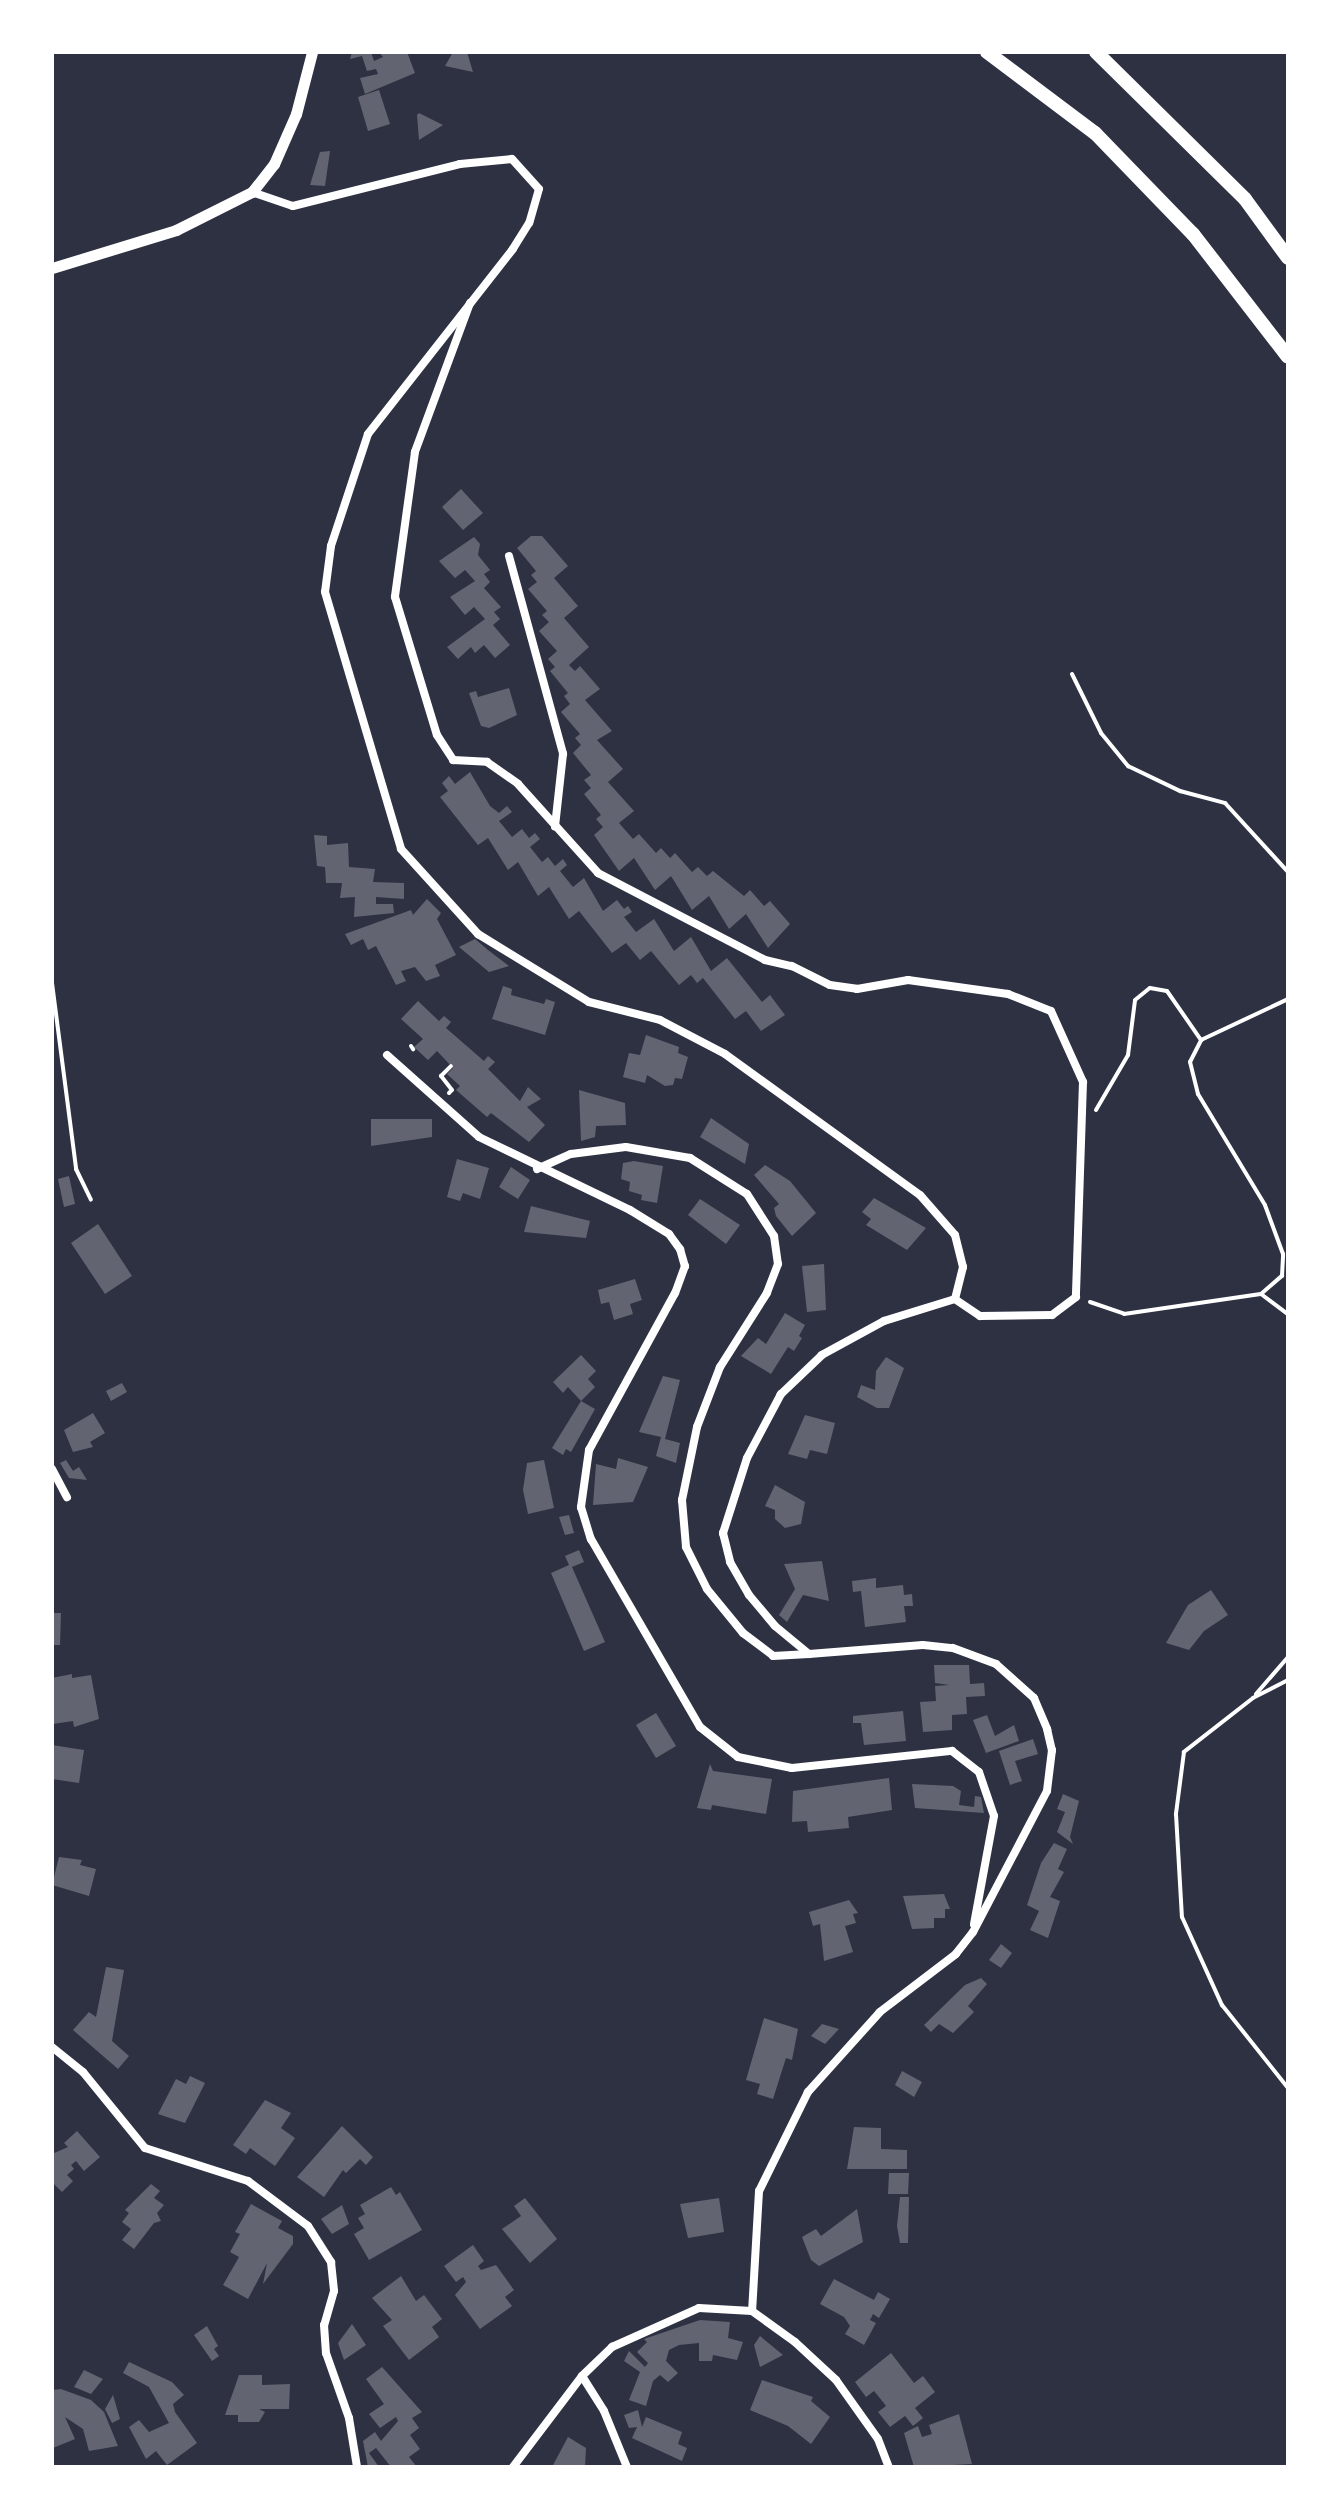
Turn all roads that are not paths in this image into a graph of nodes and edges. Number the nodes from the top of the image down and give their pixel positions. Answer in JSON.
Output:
{"nodes":[{"id":1,"x":312,"y":52,"type":"edge"},
{"id":2,"x":987,"y":52,"type":"edge"},
{"id":3,"x":1096,"y":52,"type":"edge"},
{"id":4,"x":252,"y":192,"type":"junction"},
{"id":5,"x":1288,"y":258,"type":"edge"},
{"id":6,"x":52,"y":268,"type":"edge"},
{"id":7,"x":473,"y":295,"type":"junction"},
{"id":8,"x":1288,"y":357,"type":"edge"},
{"id":9,"x":509,"y":556,"type":"dead end"},
{"id":10,"x":555,"y":828,"type":"junction"},
{"id":11,"x":52,"y":983,"type":"edge"},
{"id":12,"x":387,"y":1055,"type":"dead end"},
{"id":13,"x":537,"y":1169,"type":"junction"},
{"id":14,"x":91,"y":1200,"type":"dead end"},
{"id":15,"x":955,"y":1299,"type":"junction"},
{"id":16,"x":52,"y":1469,"type":"edge"},
{"id":17,"x":67,"y":1497,"type":"dead end"},
{"id":18,"x":809,"y":1654,"type":"junction"},
{"id":19,"x":973,"y":1932,"type":"junction"},
{"id":20,"x":52,"y":2047,"type":"edge"},
{"id":21,"x":752,"y":2311,"type":"junction"},
{"id":22,"x":582,"y":2376,"type":"junction"},
{"id":23,"x":357,"y":2467,"type":"edge"},
{"id":24,"x":513,"y":2467,"type":"edge"},
{"id":25,"x":627,"y":2467,"type":"edge"},
{"id":26,"x":889,"y":2467,"type":"edge"}],
"edges":[{"from":1,"to":4,"type":"street"},
{"from":2,"to":8,"type":"highway"},
{"from":3,"to":5,"type":"highway"},
{"from":4,"to":6,"type":"street"},
{"from":4,"to":7,"type":"street"},
{"from":7,"to":10,"type":"street"},
{"from":7,"to":15,"type":"street"},
{"from":9,"to":10,"type":"street"},
{"from":10,"to":15,"type":"street"},
{"from":11,"to":14,"type":"lane"},
{"from":12,"to":13,"type":"street"},
{"from":13,"to":18,"type":"street"},
{"from":13,"to":19,"type":"street"},
{"from":15,"to":18,"type":"street"},
{"from":16,"to":17,"type":"street"},
{"from":18,"to":19,"type":"street"},
{"from":19,"to":21,"type":"street"},
{"from":20,"to":23,"type":"street"},
{"from":21,"to":22,"type":"street"},
{"from":21,"to":26,"type":"street"},
{"from":22,"to":24,"type":"street"},
{"from":22,"to":25,"type":"street"}]}
